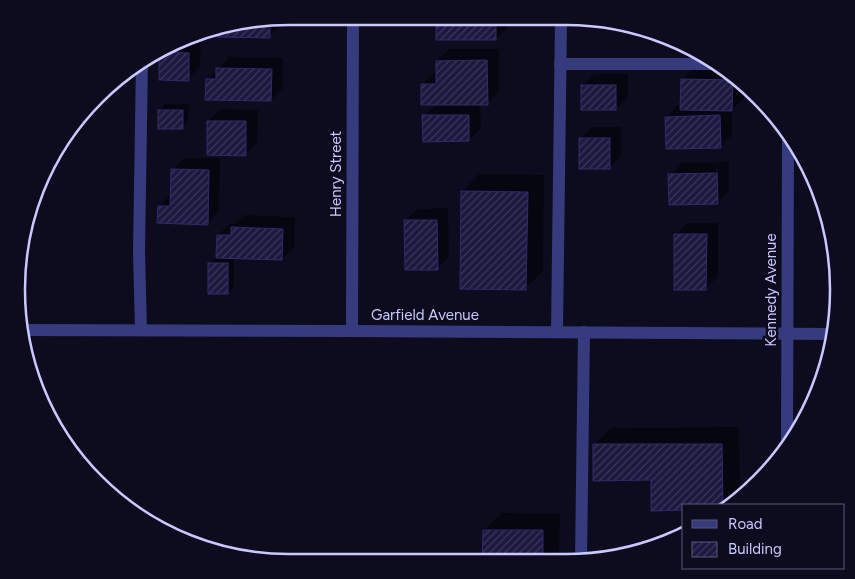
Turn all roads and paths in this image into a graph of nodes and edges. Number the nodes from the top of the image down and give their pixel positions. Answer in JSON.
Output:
{"nodes":[{"id":1,"x":353,"y":25,"type":"edge"},
{"id":2,"x":561,"y":25,"type":"edge"},
{"id":3,"x":560,"y":64,"type":"junction"},
{"id":4,"x":704,"y":64,"type":"edge"},
{"id":5,"x":142,"y":71,"type":"edge"},
{"id":6,"x":789,"y":149,"type":"edge"},
{"id":7,"x":28,"y":330,"type":"edge"},
{"id":8,"x":140,"y":330,"type":"junction"},
{"id":9,"x":352,"y":330,"type":"junction"},
{"id":10,"x":557,"y":332,"type":"junction"},
{"id":11,"x":584,"y":332,"type":"junction"},
{"id":12,"x":788,"y":333,"type":"junction"},
{"id":13,"x":826,"y":334,"type":"edge"},
{"id":14,"x":787,"y":433,"type":"edge"},
{"id":15,"x":581,"y":553,"type":"edge"}],
"edges":[{"from":1,"to":9,"type":"street","name":"Henry Street"},
{"from":2,"to":3,"type":"street"},
{"from":3,"to":4,"type":"street"},
{"from":3,"to":10,"type":"street"},
{"from":5,"to":8,"type":"street"},
{"from":6,"to":12,"type":"street","name":"Kennedy Avenue"},
{"from":7,"to":8,"type":"street","name":"Garfield Avenue"},
{"from":8,"to":9,"type":"street","name":"Garfield Avenue"},
{"from":9,"to":10,"type":"street","name":"Garfield Avenue"},
{"from":10,"to":11,"type":"street","name":"Garfield Avenue"},
{"from":11,"to":12,"type":"street","name":"Garfield Avenue"},
{"from":11,"to":15,"type":"street"},
{"from":12,"to":13,"type":"street","name":"Garfield Avenue"},
{"from":12,"to":14,"type":"street","name":"Kennedy Avenue"}]}
